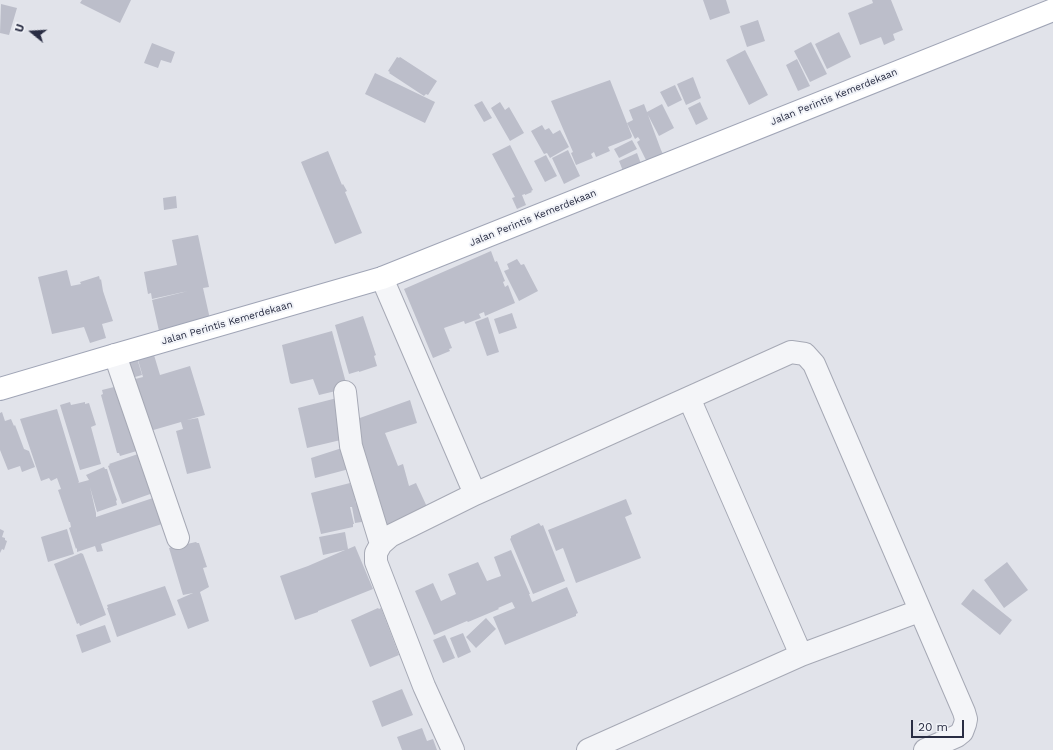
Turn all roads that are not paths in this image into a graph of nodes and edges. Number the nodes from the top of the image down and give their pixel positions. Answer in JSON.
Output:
{"nodes":[{"id":1,"x":1053,"y":10,"type":"edge"},
{"id":2,"x":382,"y":278,"type":"junction"},
{"id":3,"x":115,"y":355,"type":"junction"},
{"id":4,"x":0,"y":389,"type":"edge"},
{"id":5,"x":345,"y":392,"type":"dead end"},
{"id":6,"x":689,"y":398,"type":"junction"},
{"id":7,"x":474,"y":494,"type":"junction"},
{"id":8,"x":178,"y":538,"type":"dead end"},
{"id":9,"x":381,"y":544,"type":"junction"},
{"id":10,"x":919,"y":611,"type":"junction"},
{"id":11,"x":801,"y":655,"type":"junction"},
{"id":12,"x":453,"y":750,"type":"edge"},
{"id":13,"x":588,"y":750,"type":"edge"},
{"id":14,"x":925,"y":750,"type":"edge"}],
"edges":[{"from":1,"to":2,"type":"main road","name":"Jalan Perintis Kemerdekaan"},
{"from":2,"to":3,"type":"main road","name":"Jalan Perintis Kemerdekaan"},
{"from":2,"to":7,"type":"street"},
{"from":3,"to":4,"type":"main road","name":"Jalan Perintis Kemerdekaan"},
{"from":3,"to":8,"type":"street"},
{"from":5,"to":9,"type":"street"},
{"from":6,"to":7,"type":"street"},
{"from":6,"to":10,"type":"street"},
{"from":6,"to":11,"type":"street"},
{"from":7,"to":9,"type":"street"},
{"from":9,"to":12,"type":"street"},
{"from":10,"to":11,"type":"street"},
{"from":10,"to":14,"type":"street"},
{"from":11,"to":13,"type":"street"}]}
